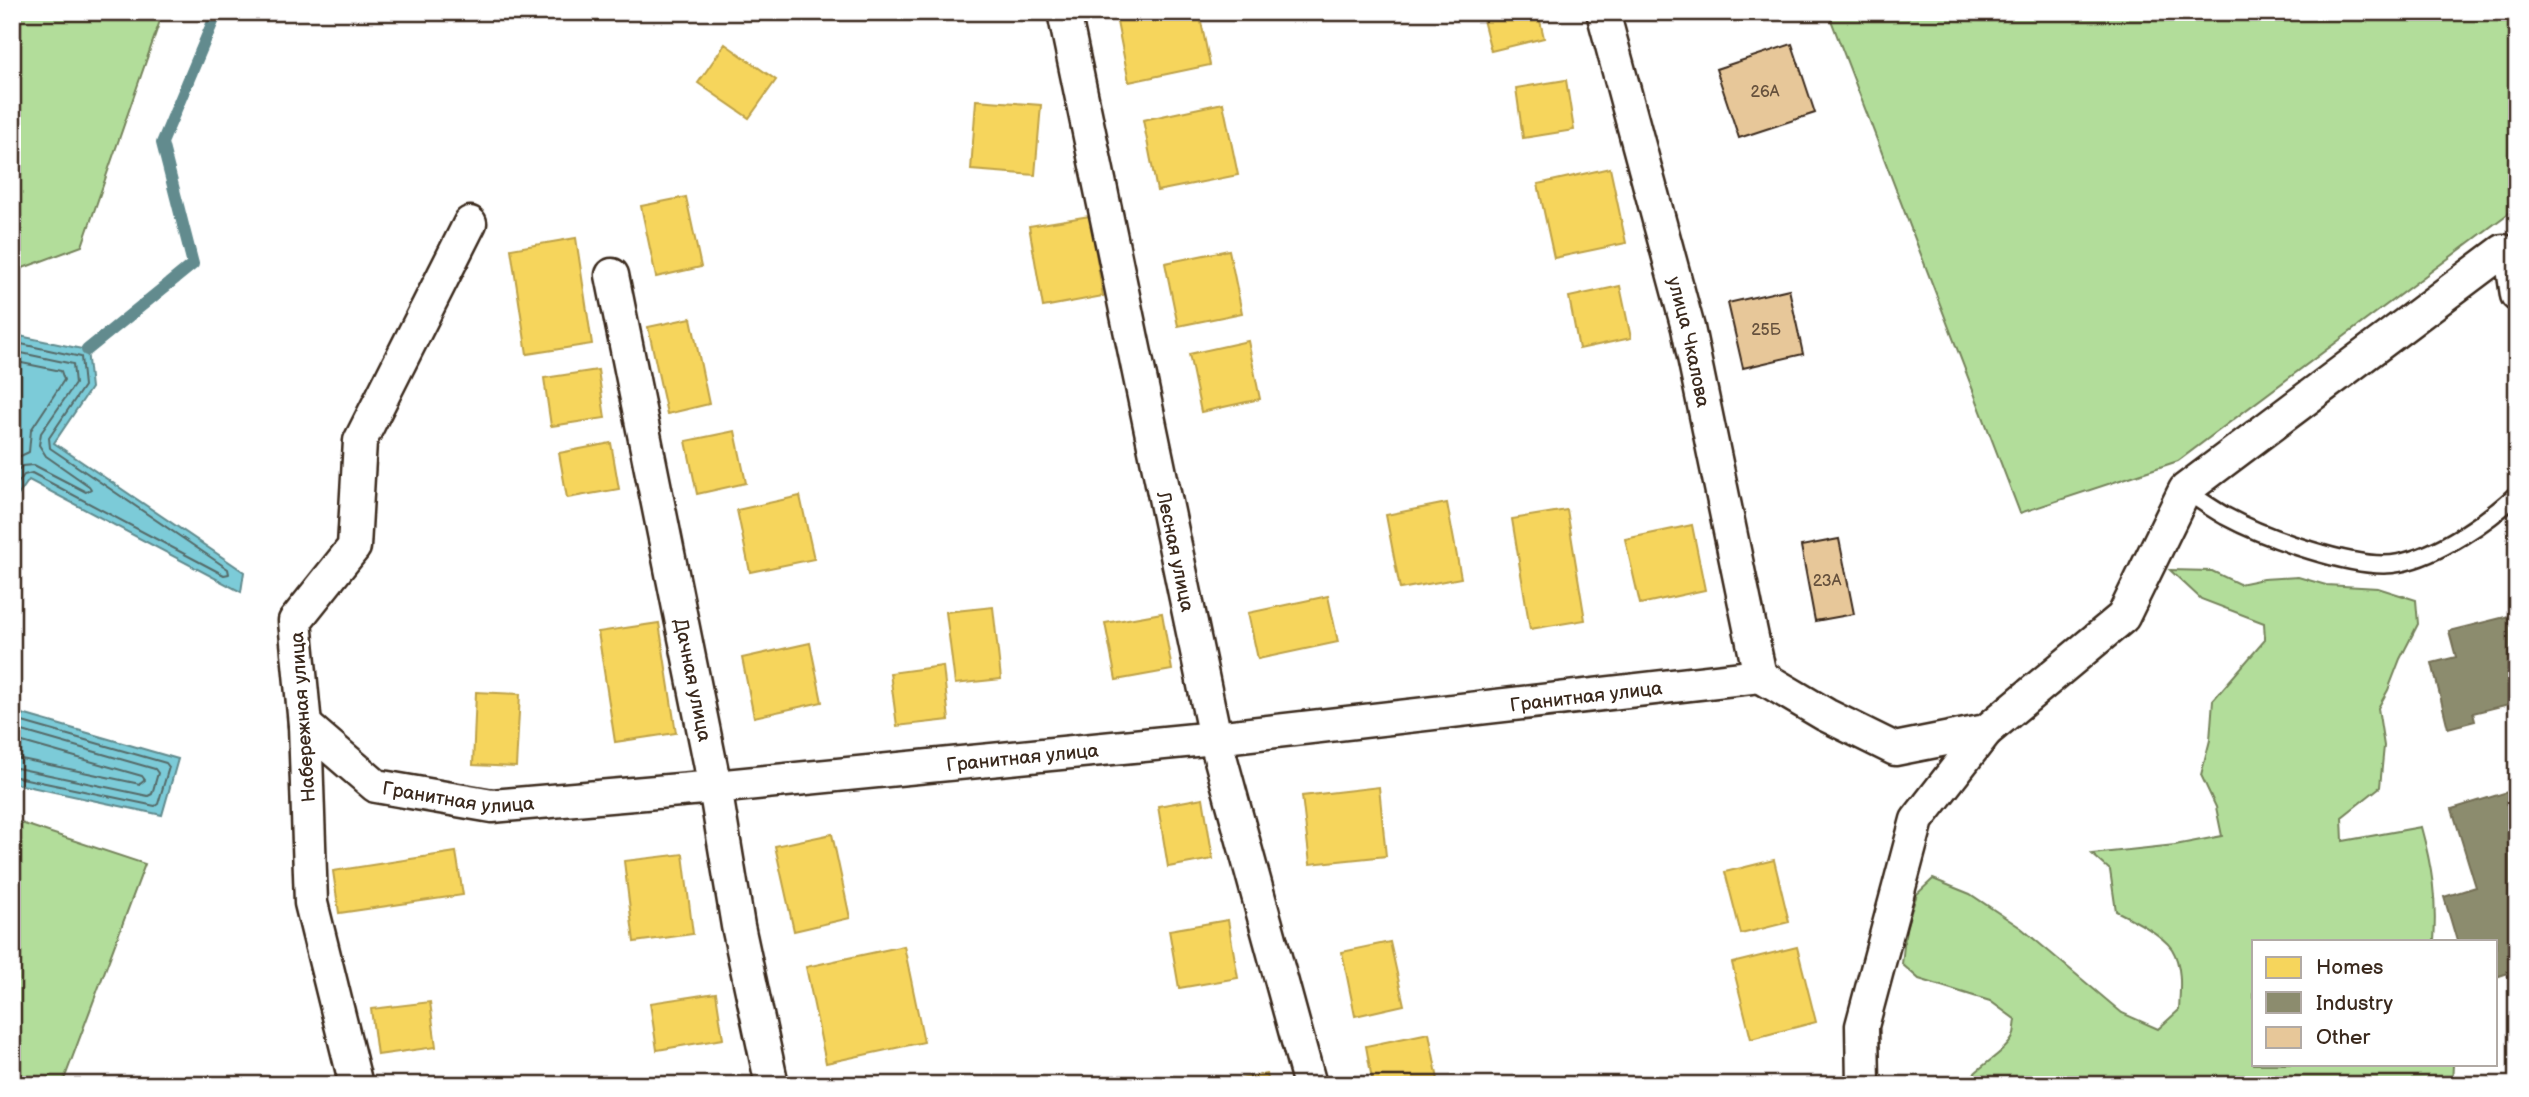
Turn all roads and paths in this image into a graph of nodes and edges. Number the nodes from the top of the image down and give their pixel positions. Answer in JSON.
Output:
{"nodes":[{"id":1,"x":1064,"y":12,"type":"edge"},
{"id":2,"x":1603,"y":12,"type":"edge"},
{"id":3,"x":470,"y":223,"type":"dead end"},
{"id":4,"x":612,"y":275,"type":"dead end"},
{"id":5,"x":2517,"y":295,"type":"edge"},
{"id":6,"x":2185,"y":490,"type":"junction"},
{"id":7,"x":2517,"y":494,"type":"edge"},
{"id":8,"x":1760,"y":676,"type":"junction"},
{"id":9,"x":305,"y":725,"type":"junction"},
{"id":10,"x":1986,"y":731,"type":"junction"},
{"id":11,"x":1215,"y":737,"type":"junction"},
{"id":12,"x":715,"y":787,"type":"junction"},
{"id":13,"x":356,"y":1085,"type":"edge"},
{"id":14,"x":772,"y":1085,"type":"edge"},
{"id":15,"x":1310,"y":1085,"type":"edge"},
{"id":16,"x":1863,"y":1085,"type":"edge"}],
"edges":[{"from":1,"to":11,"type":"street","name":"Лесная улица"},
{"from":2,"to":8,"type":"street","name":"улица Чкалова"},
{"from":3,"to":9,"type":"street","name":"Набережная улица"},
{"from":4,"to":12,"type":"street","name":"Дачная улица"},
{"from":5,"to":6,"type":"street"},
{"from":6,"to":7,"type":"lane"},
{"from":6,"to":10,"type":"street"},
{"from":8,"to":10,"type":"street"},
{"from":8,"to":11,"type":"street","name":"Гранитная улица"},
{"from":9,"to":12,"type":"street","name":"Гранитная улица"},
{"from":9,"to":13,"type":"street","name":"Набережная улица"},
{"from":10,"to":16,"type":"street"},
{"from":11,"to":12,"type":"street","name":"Гранитная улица"},
{"from":11,"to":15,"type":"street","name":"Лесная улица"},
{"from":12,"to":14,"type":"street","name":"Дачная улица"}]}
